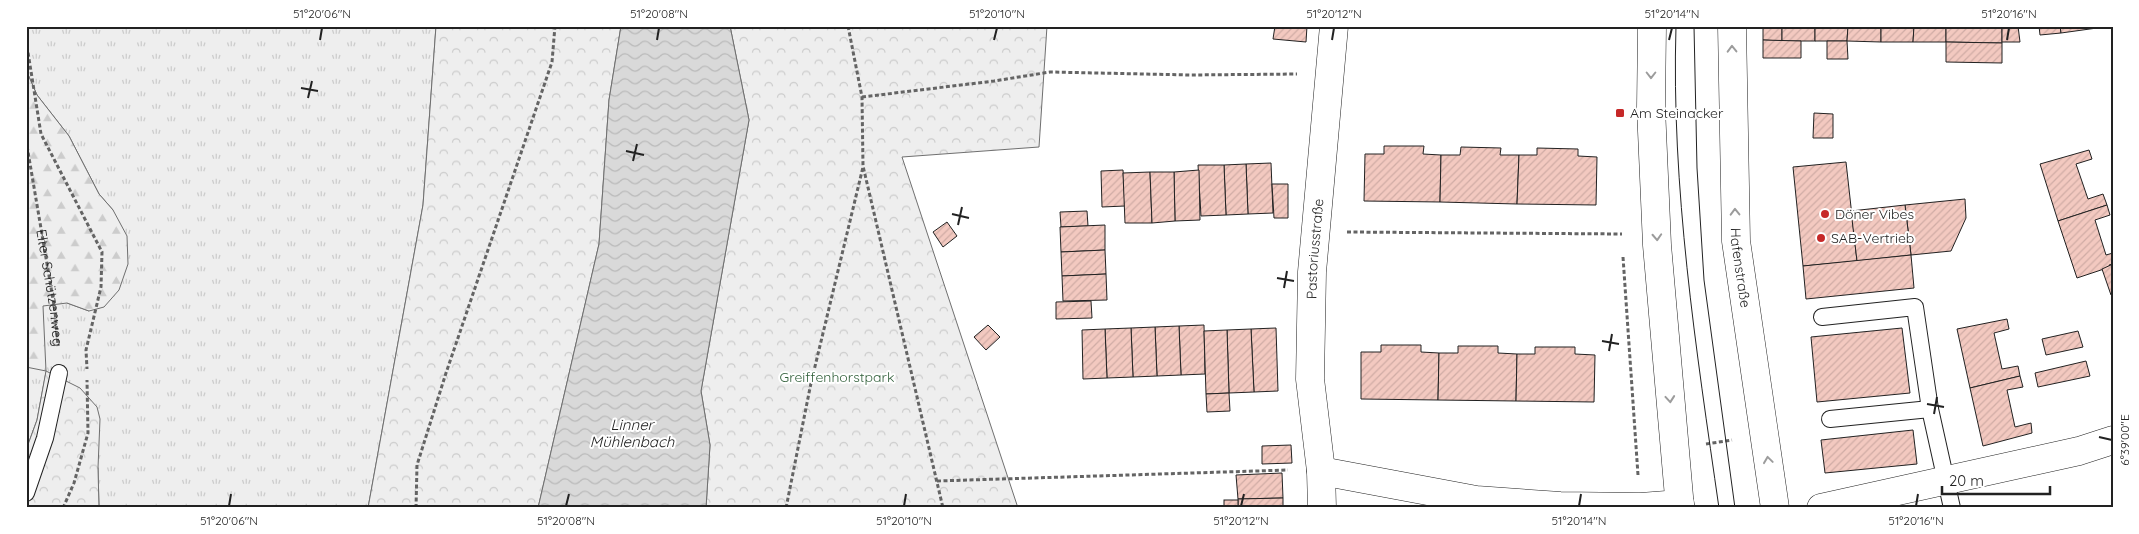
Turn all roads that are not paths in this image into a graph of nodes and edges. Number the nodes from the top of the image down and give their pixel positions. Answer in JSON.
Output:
{"nodes":[{"id":1,"x":1334,"y":26,"type":"edge"},
{"id":2,"x":1652,"y":26,"type":"edge"},
{"id":3,"x":1732,"y":26,"type":"edge"},
{"id":4,"x":1822,"y":317,"type":"dead end"},
{"id":5,"x":59,"y":373,"type":"road end"},
{"id":6,"x":1930,"y":409,"type":"junction"},
{"id":7,"x":1830,"y":419,"type":"dead end"},
{"id":8,"x":2113,"y":440,"type":"edge"},
{"id":9,"x":1321,"y":471,"type":"junction"},
{"id":10,"x":1946,"y":481,"type":"junction"},
{"id":11,"x":26,"y":493,"type":"edge"},
{"id":12,"x":1680,"y":506,"type":"edge"},
{"id":13,"x":1322,"y":508,"type":"edge"},
{"id":14,"x":1775,"y":508,"type":"edge"},
{"id":15,"x":1822,"y":508,"type":"edge"},
{"id":16,"x":1952,"y":508,"type":"edge"}],
"edges":[{"from":1,"to":9,"type":"street","name":"Pastoriusstraße"},
{"from":2,"to":12,"type":"street","one_way":true},
{"from":14,"to":3,"type":"street","name":"Hafenstraße","one_way":true},
{"from":4,"to":6,"type":"lane"},
{"from":5,"to":11,"type":"lane"},
{"from":6,"to":7,"type":"lane"},
{"from":6,"to":10,"type":"lane"},
{"from":8,"to":10,"type":"street"},
{"from":9,"to":12,"type":"street"},
{"from":9,"to":13,"type":"street","name":"Pastoriusstraße"},
{"from":10,"to":15,"type":"street"},
{"from":10,"to":16,"type":"lane"}]}
